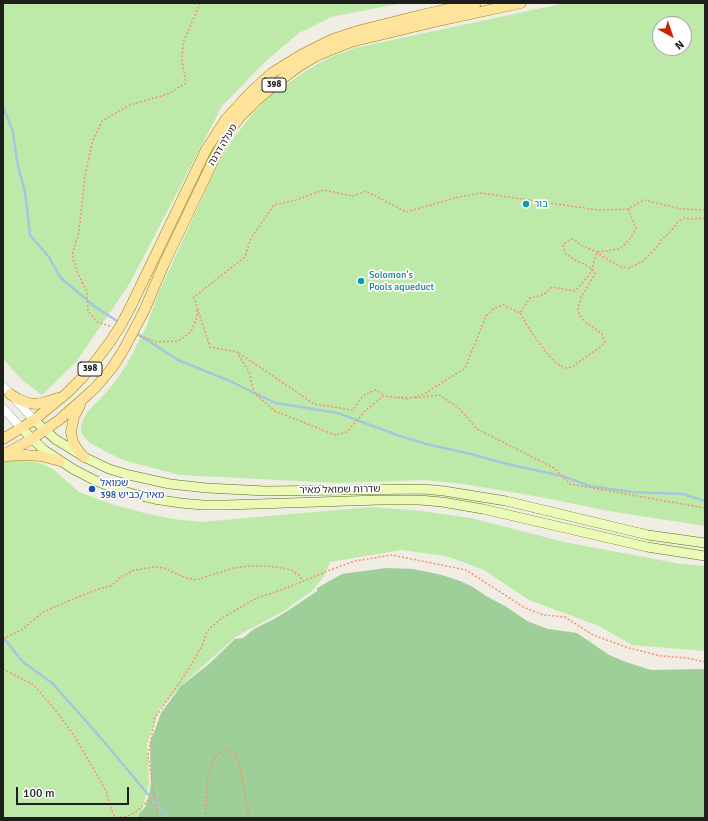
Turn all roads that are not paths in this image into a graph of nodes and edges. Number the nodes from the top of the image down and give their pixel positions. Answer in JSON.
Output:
{"nodes":[{"id":1,"x":476,"y":3,"type":"edge"},
{"id":2,"x":520,"y":3,"type":"edge"},
{"id":3,"x":6,"y":390,"type":"edge"},
{"id":4,"x":67,"y":394,"type":"junction"},
{"id":5,"x":84,"y":398,"type":"junction"},
{"id":6,"x":3,"y":408,"type":"edge"},
{"id":7,"x":34,"y":420,"type":"junction"},
{"id":8,"x":21,"y":428,"type":"junction"},
{"id":9,"x":44,"y":430,"type":"junction"},
{"id":10,"x":3,"y":439,"type":"edge"},
{"id":11,"x":32,"y":439,"type":"junction"},
{"id":12,"x":3,"y":456,"type":"edge"},
{"id":13,"x":84,"y":457,"type":"junction"},
{"id":14,"x":60,"y":461,"type":"junction"},
{"id":15,"x":705,"y":543,"type":"edge"},
{"id":16,"x":705,"y":556,"type":"edge"}],
"edges":[{"from":1,"to":4,"type":"main road","name":"מעלה דרגה","number":"398","bridge":true},
{"from":2,"to":5,"type":"main road","name":"מעלה דרגה","number":"398","bridge":true},
{"from":3,"to":4,"type":"main road"},
{"from":3,"to":7,"type":"street","name":"שדרות שמואל מאיר"},
{"from":4,"to":7,"type":"main road","name":"מעלה דרגה","number":"398"},
{"from":5,"to":9,"type":"main road","name":"מעלה דרגה","number":"398"},
{"from":5,"to":13,"type":"main road"},
{"from":6,"to":8,"type":"street","name":"שדרות שמואל מאיר"},
{"from":7,"to":8,"type":"main road","number":"398"},
{"from":7,"to":9,"type":"main road","name":"שדרות שמואל מאיר"},
{"from":8,"to":10,"type":"main road","number":"398"},
{"from":8,"to":11,"type":"main road","name":"שדרות שמואל מאיר"},
{"from":9,"to":11,"type":"main road","number":"398"},
{"from":9,"to":13,"type":"main road","name":"שדרות שמואל מאיר"},
{"from":11,"to":12,"type":"main road","number":"398"},
{"from":11,"to":14,"type":"main road","name":"שדרות שמואל מאיר"},
{"from":12,"to":14,"type":"main road"},
{"from":13,"to":15,"type":"main road","name":"שדרות שמואל מאיר"},
{"from":14,"to":16,"type":"main road","name":"שדרות שמואל מאיר"}]}
